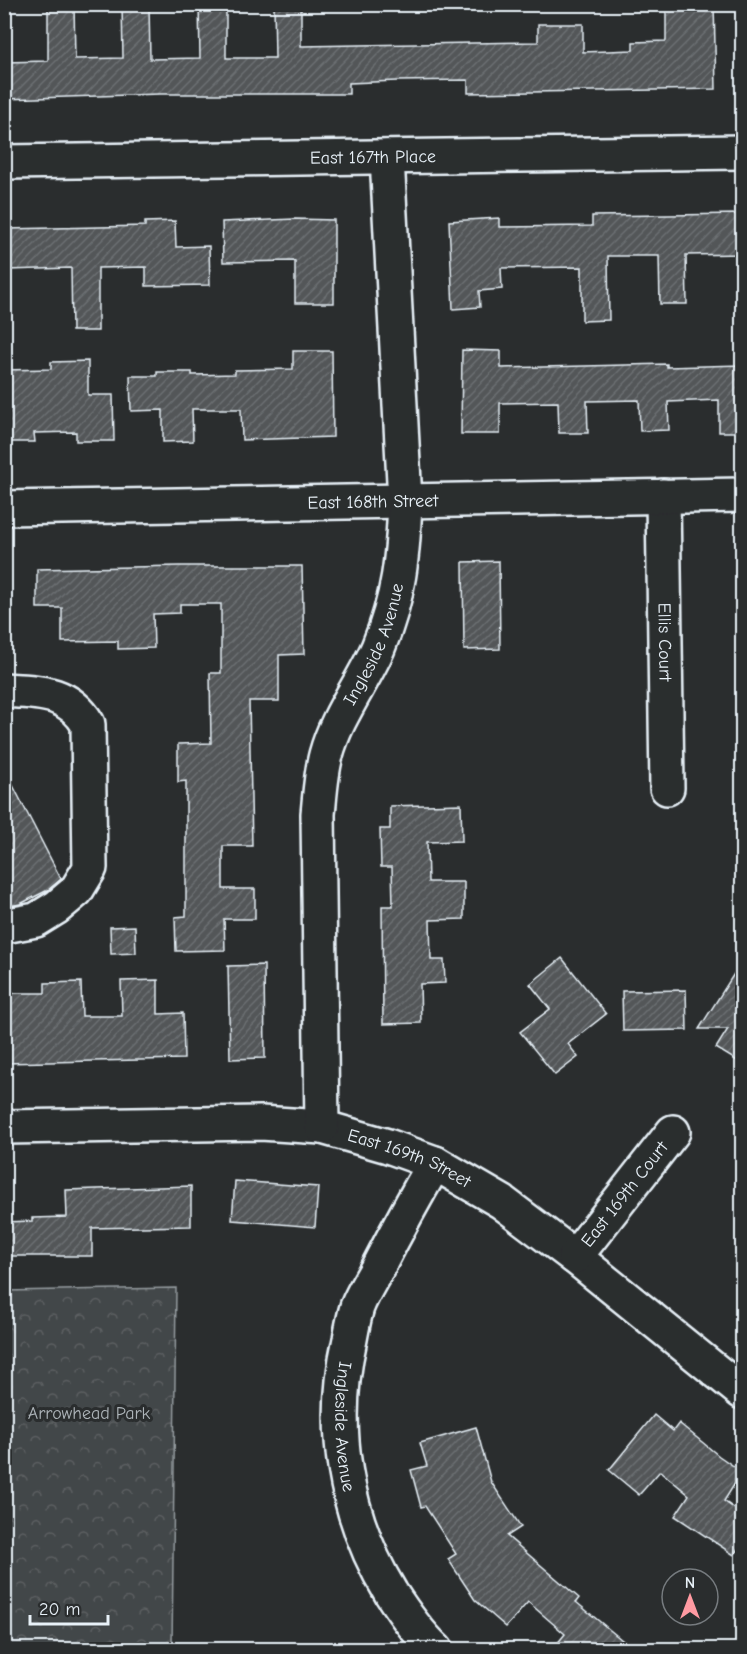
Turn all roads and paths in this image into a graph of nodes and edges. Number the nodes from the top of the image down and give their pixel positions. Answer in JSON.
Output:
{"nodes":[{"id":1,"x":742,"y":152,"type":"edge"},
{"id":2,"x":387,"y":157,"type":"junction"},
{"id":3,"x":4,"y":162,"type":"edge"},
{"id":4,"x":742,"y":495,"type":"edge"},
{"id":5,"x":663,"y":496,"type":"junction"},
{"id":6,"x":405,"y":501,"type":"junction"},
{"id":7,"x":4,"y":508,"type":"edge"},
{"id":8,"x":4,"y":690,"type":"edge"},
{"id":9,"x":667,"y":788,"type":"dead end"},
{"id":10,"x":4,"y":926,"type":"edge"},
{"id":11,"x":4,"y":1127,"type":"edge"},
{"id":12,"x":322,"y":1127,"type":"junction"},
{"id":13,"x":673,"y":1132,"type":"dead end"},
{"id":14,"x":435,"y":1163,"type":"junction"},
{"id":15,"x":575,"y":1257,"type":"junction"},
{"id":16,"x":742,"y":1392,"type":"edge"},
{"id":17,"x":436,"y":1650,"type":"edge"}],
"edges":[{"from":1,"to":2,"type":"street","name":"East 167th Place"},
{"from":2,"to":3,"type":"street","name":"East 167th Place"},
{"from":2,"to":6,"type":"street","name":"Ingleside Avenue"},
{"from":4,"to":5,"type":"street","name":"East 168th Street"},
{"from":5,"to":6,"type":"street","name":"East 168th Street"},
{"from":5,"to":9,"type":"street","name":"Ellis Court"},
{"from":6,"to":7,"type":"street","name":"East 168th Street"},
{"from":6,"to":12,"type":"street","name":"Ingleside Avenue"},
{"from":8,"to":10,"type":"street"},
{"from":11,"to":12,"type":"street","name":"East 169th Street"},
{"from":12,"to":14,"type":"street","name":"East 169th Street"},
{"from":13,"to":15,"type":"street","name":"East 169th Court"},
{"from":14,"to":15,"type":"street","name":"East 169th Street"},
{"from":14,"to":17,"type":"street","name":"Ingleside Avenue"},
{"from":15,"to":16,"type":"street","name":"East 169th Street"}]}
